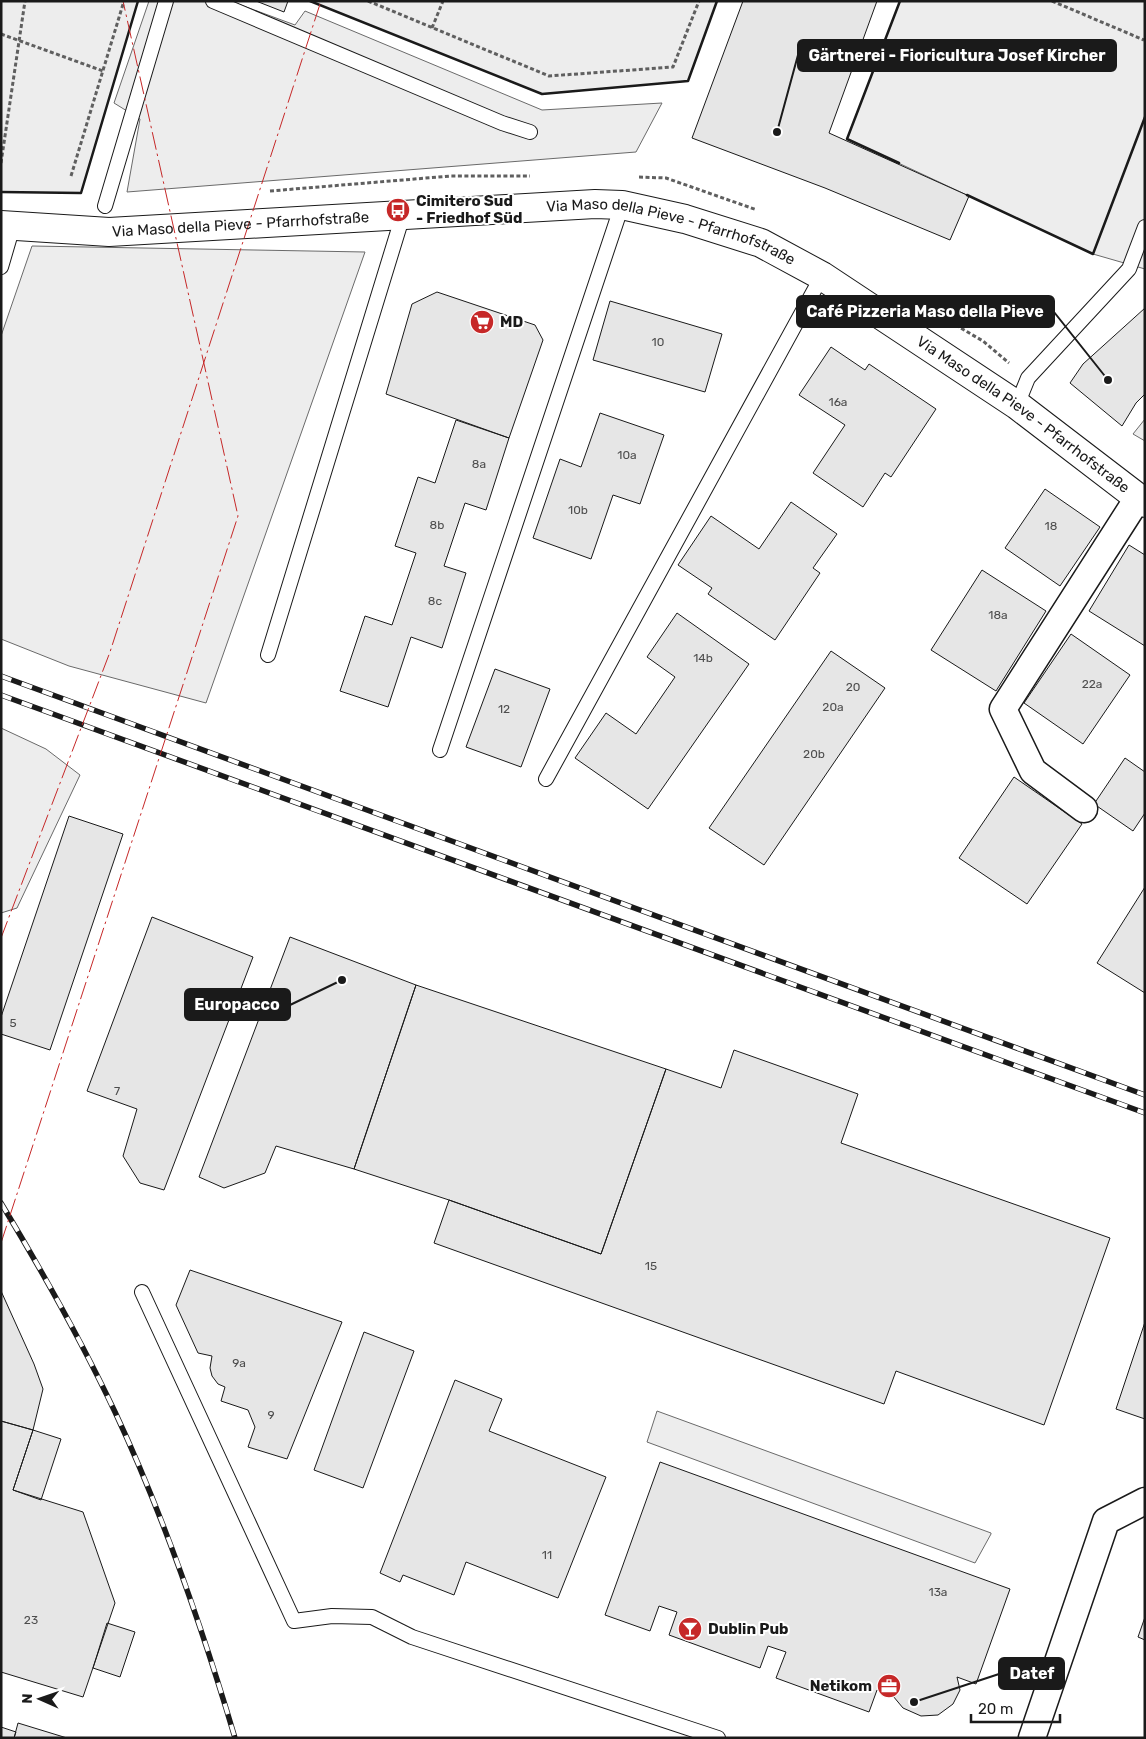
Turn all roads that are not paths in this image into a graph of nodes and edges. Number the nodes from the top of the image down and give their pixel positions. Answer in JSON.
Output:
{"nodes":[{"id":1,"x":166,"y":1,"type":"edge"},
{"id":2,"x":213,"y":1,"type":"edge"},
{"id":3,"x":530,"y":132,"type":"dead end"},
{"id":4,"x":622,"y":205,"type":"junction"},
{"id":5,"x":105,"y":206,"type":"dead end"},
{"id":6,"x":403,"y":215,"type":"junction"},
{"id":7,"x":7,"y":226,"type":"edge"},
{"id":8,"x":1145,"y":227,"type":"edge"},
{"id":9,"x":1,"y":267,"type":"edge"},
{"id":10,"x":822,"y":276,"type":"junction"},
{"id":11,"x":1017,"y":405,"type":"junction"},
{"id":12,"x":1142,"y":501,"type":"edge"},
{"id":13,"x":268,"y":654,"type":"dead end"},
{"id":14,"x":440,"y":750,"type":"dead end"},
{"id":15,"x":546,"y":779,"type":"dead end"},
{"id":16,"x":1084,"y":809,"type":"dead end"},
{"id":17,"x":142,"y":1292,"type":"dead end"},
{"id":18,"x":1145,"y":1501,"type":"edge"},
{"id":19,"x":718,"y":1738,"type":"edge"},
{"id":20,"x":1032,"y":1738,"type":"edge"}],
"edges":[{"from":1,"to":5,"type":"lane"},
{"from":2,"to":3,"type":"lane"},
{"from":4,"to":6,"type":"street","name":"Via Maso della Pieve - Pfarrhofstraße"},
{"from":4,"to":10,"type":"street","name":"Via Maso della Pieve - Pfarrhofstraße"},
{"from":4,"to":14,"type":"lane"},
{"from":6,"to":7,"type":"street","name":"Via Maso della Pieve - Pfarrhofstraße"},
{"from":6,"to":13,"type":"lane"},
{"from":7,"to":9,"type":"lane"},
{"from":8,"to":11,"type":"lane"},
{"from":10,"to":11,"type":"street","name":"Via Maso della Pieve - Pfarrhofstraße"},
{"from":10,"to":15,"type":"lane"},
{"from":11,"to":12,"type":"street","name":"Via Maso della Pieve - Pfarrhofstraße"},
{"from":12,"to":16,"type":"street"},
{"from":17,"to":19,"type":"lane"},
{"from":18,"to":20,"type":"street"}]}
